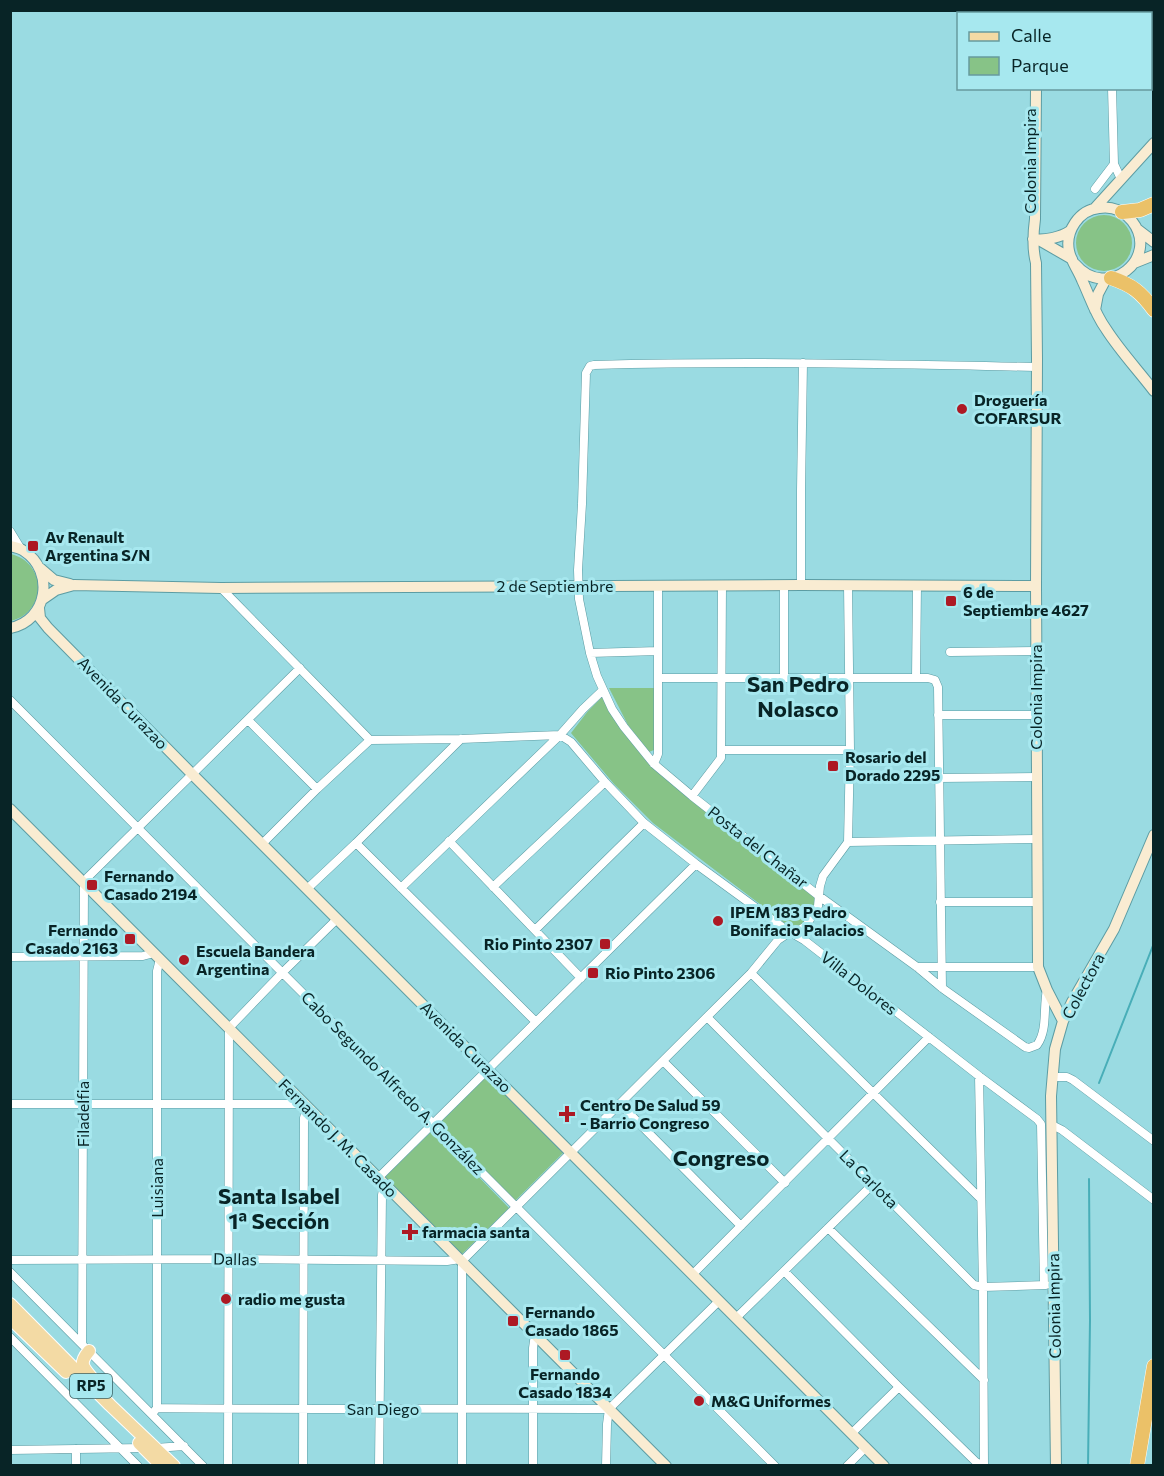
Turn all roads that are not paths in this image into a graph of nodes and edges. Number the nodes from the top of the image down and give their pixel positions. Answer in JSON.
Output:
{"nodes":[{"id":1,"x":1030,"y":90,"type":"edge"},
{"id":2,"x":1036,"y":90,"type":"edge"},
{"id":3,"x":1112,"y":90,"type":"edge"},
{"id":4,"x":1154,"y":143,"type":"edge"},
{"id":5,"x":1114,"y":164,"type":"junction"},
{"id":6,"x":1121,"y":179,"type":"junction"},
{"id":7,"x":1095,"y":189,"type":"dead end"},
{"id":8,"x":1154,"y":204,"type":"edge"},
{"id":9,"x":1094,"y":208,"type":"junction"},
{"id":10,"x":1122,"y":212,"type":"junction"},
{"id":11,"x":1137,"y":228,"type":"junction"},
{"id":12,"x":1070,"y":231,"type":"junction"},
{"id":13,"x":1035,"y":237,"type":"junction"},
{"id":14,"x":1154,"y":242,"type":"edge"},
{"id":15,"x":1154,"y":255,"type":"edge"},
{"id":16,"x":1073,"y":261,"type":"junction"},
{"id":17,"x":1134,"y":263,"type":"junction"},
{"id":18,"x":1109,"y":279,"type":"junction"},
{"id":19,"x":1095,"y":310,"type":"junction"},
{"id":20,"x":1154,"y":310,"type":"edge"},
{"id":21,"x":803,"y":363,"type":"junction"},
{"id":22,"x":1036,"y":367,"type":"junction"},
{"id":23,"x":1154,"y":391,"type":"edge"},
{"id":24,"x":10,"y":531,"type":"edge"},
{"id":25,"x":16,"y":548,"type":"edge"},
{"id":26,"x":38,"y":566,"type":"junction"},
{"id":27,"x":74,"y":585,"type":"junction"},
{"id":28,"x":658,"y":585,"type":"junction"},
{"id":29,"x":722,"y":585,"type":"junction"},
{"id":30,"x":784,"y":585,"type":"junction"},
{"id":31,"x":801,"y":585,"type":"junction"},
{"id":32,"x":848,"y":585,"type":"junction"},
{"id":33,"x":917,"y":585,"type":"junction"},
{"id":34,"x":578,"y":586,"type":"junction"},
{"id":35,"x":1035,"y":586,"type":"junction"},
{"id":36,"x":221,"y":588,"type":"junction"},
{"id":37,"x":41,"y":603,"type":"junction"},
{"id":38,"x":20,"y":624,"type":"edge"},
{"id":39,"x":48,"y":628,"type":"junction"},
{"id":40,"x":10,"y":634,"type":"edge"},
{"id":41,"x":658,"y":651,"type":"junction"},
{"id":42,"x":1036,"y":651,"type":"junction"},
{"id":43,"x":950,"y":652,"type":"dead end"},
{"id":44,"x":590,"y":654,"type":"junction"},
{"id":45,"x":300,"y":668,"type":"junction"},
{"id":46,"x":658,"y":678,"type":"junction"},
{"id":47,"x":783,"y":678,"type":"junction"},
{"id":48,"x":849,"y":678,"type":"junction"},
{"id":49,"x":916,"y":678,"type":"junction"},
{"id":50,"x":722,"y":679,"type":"junction"},
{"id":51,"x":603,"y":690,"type":"junction"},
{"id":52,"x":10,"y":700,"type":"edge"},
{"id":53,"x":938,"y":715,"type":"junction"},
{"id":54,"x":1036,"y":715,"type":"junction"},
{"id":55,"x":248,"y":720,"type":"junction"},
{"id":56,"x":560,"y":735,"type":"junction"},
{"id":57,"x":461,"y":739,"type":"junction"},
{"id":58,"x":370,"y":740,"type":"junction"},
{"id":59,"x":722,"y":750,"type":"junction"},
{"id":60,"x":850,"y":750,"type":"junction"},
{"id":61,"x":654,"y":764,"type":"junction"},
{"id":62,"x":193,"y":775,"type":"junction"},
{"id":63,"x":1037,"y":777,"type":"junction"},
{"id":64,"x":939,"y":778,"type":"junction"},
{"id":65,"x":605,"y":782,"type":"junction"},
{"id":66,"x":317,"y":789,"type":"junction"},
{"id":67,"x":692,"y":796,"type":"junction"},
{"id":68,"x":10,"y":809,"type":"edge"},
{"id":69,"x":644,"y":823,"type":"junction"},
{"id":70,"x":138,"y":828,"type":"junction"},
{"id":71,"x":1154,"y":835,"type":"edge"},
{"id":72,"x":1038,"y":839,"type":"junction"},
{"id":73,"x":939,"y":840,"type":"junction"},
{"id":74,"x":449,"y":842,"type":"junction"},
{"id":75,"x":356,"y":843,"type":"junction"},
{"id":76,"x":848,"y":843,"type":"junction"},
{"id":77,"x":262,"y":844,"type":"junction"},
{"id":78,"x":696,"y":864,"type":"junction"},
{"id":79,"x":84,"y":883,"type":"junction"},
{"id":80,"x":494,"y":887,"type":"junction"},
{"id":81,"x":401,"y":888,"type":"junction"},
{"id":82,"x":307,"y":889,"type":"junction"},
{"id":83,"x":819,"y":896,"type":"junction"},
{"id":84,"x":940,"y":902,"type":"junction"},
{"id":85,"x":1038,"y":902,"type":"junction"},
{"id":86,"x":337,"y":918,"type":"junction"},
{"id":87,"x":535,"y":930,"type":"junction"},
{"id":88,"x":792,"y":933,"type":"junction"},
{"id":89,"x":83,"y":956,"type":"junction"},
{"id":90,"x":157,"y":956,"type":"junction"},
{"id":91,"x":10,"y":957,"type":"edge"},
{"id":92,"x":917,"y":967,"type":"junction"},
{"id":93,"x":942,"y":967,"type":"junction"},
{"id":94,"x":1038,"y":967,"type":"junction"},
{"id":95,"x":282,"y":972,"type":"junction"},
{"id":96,"x":751,"y":973,"type":"junction"},
{"id":97,"x":581,"y":978,"type":"junction"},
{"id":98,"x":942,"y":988,"type":"junction"},
{"id":99,"x":1047,"y":990,"type":"junction"},
{"id":100,"x":707,"y":1017,"type":"junction"},
{"id":101,"x":1063,"y":1021,"type":"junction"},
{"id":102,"x":536,"y":1023,"type":"junction"},
{"id":103,"x":229,"y":1028,"type":"junction"},
{"id":104,"x":929,"y":1037,"type":"junction"},
{"id":105,"x":663,"y":1061,"type":"junction"},
{"id":106,"x":488,"y":1070,"type":"junction"},
{"id":107,"x":979,"y":1076,"type":"junction"},
{"id":108,"x":1052,"y":1077,"type":"junction"},
{"id":109,"x":874,"y":1094,"type":"junction"},
{"id":110,"x":10,"y":1104,"type":"edge"},
{"id":111,"x":83,"y":1104,"type":"junction"},
{"id":112,"x":157,"y":1104,"type":"junction"},
{"id":113,"x":229,"y":1104,"type":"junction"},
{"id":114,"x":620,"y":1104,"type":"junction"},
{"id":115,"x":305,"y":1105,"type":"junction"},
{"id":116,"x":434,"y":1124,"type":"junction"},
{"id":117,"x":1052,"y":1125,"type":"junction"},
{"id":118,"x":828,"y":1139,"type":"junction"},
{"id":119,"x":1154,"y":1141,"type":"edge"},
{"id":120,"x":1053,"y":1146,"type":"joint"},
{"id":121,"x":571,"y":1153,"type":"junction"},
{"id":122,"x":381,"y":1181,"type":"junction"},
{"id":123,"x":785,"y":1183,"type":"junction"},
{"id":124,"x":873,"y":1184,"type":"junction"},
{"id":125,"x":981,"y":1199,"type":"junction"},
{"id":126,"x":1154,"y":1200,"type":"edge"},
{"id":127,"x":516,"y":1206,"type":"junction"},
{"id":128,"x":741,"y":1226,"type":"junction"},
{"id":129,"x":828,"y":1228,"type":"junction"},
{"id":130,"x":83,"y":1259,"type":"junction"},
{"id":131,"x":157,"y":1259,"type":"junction"},
{"id":132,"x":228,"y":1259,"type":"junction"},
{"id":133,"x":10,"y":1260,"type":"edge"},
{"id":134,"x":304,"y":1260,"type":"junction"},
{"id":135,"x":381,"y":1260,"type":"junction"},
{"id":136,"x":461,"y":1260,"type":"junction"},
{"id":137,"x":784,"y":1271,"type":"junction"},
{"id":138,"x":10,"y":1272,"type":"edge"},
{"id":139,"x":693,"y":1274,"type":"junction"},
{"id":140,"x":1049,"y":1285,"type":"junction"},
{"id":141,"x":983,"y":1287,"type":"junction"},
{"id":142,"x":719,"y":1300,"type":"junction"},
{"id":143,"x":10,"y":1304,"type":"edge"},
{"id":144,"x":10,"y":1318,"type":"edge"},
{"id":145,"x":736,"y":1318,"type":"junction"},
{"id":146,"x":535,"y":1334,"type":"junction"},
{"id":147,"x":10,"y":1337,"type":"edge"},
{"id":148,"x":86,"y":1348,"type":"junction"},
{"id":149,"x":664,"y":1355,"type":"junction"},
{"id":150,"x":1154,"y":1366,"type":"edge"},
{"id":151,"x":984,"y":1380,"type":"junction"},
{"id":152,"x":899,"y":1387,"type":"junction"},
{"id":153,"x":110,"y":1405,"type":"junction"},
{"id":154,"x":462,"y":1408,"type":"junction"},
{"id":155,"x":533,"y":1408,"type":"junction"},
{"id":156,"x":609,"y":1408,"type":"junction"},
{"id":157,"x":228,"y":1409,"type":"junction"},
{"id":158,"x":302,"y":1409,"type":"junction"},
{"id":159,"x":379,"y":1410,"type":"junction"},
{"id":160,"x":154,"y":1411,"type":"junction"},
{"id":161,"x":852,"y":1433,"type":"junction"},
{"id":162,"x":184,"y":1446,"type":"junction"},
{"id":163,"x":866,"y":1447,"type":"junction"},
{"id":164,"x":121,"y":1448,"type":"junction"},
{"id":165,"x":150,"y":1448,"type":"junction"},
{"id":166,"x":76,"y":1449,"type":"junction"},
{"id":167,"x":10,"y":1450,"type":"edge"},
{"id":168,"x":76,"y":1466,"type":"edge"},
{"id":169,"x":138,"y":1466,"type":"edge"},
{"id":170,"x":162,"y":1466,"type":"edge"},
{"id":171,"x":174,"y":1466,"type":"edge"},
{"id":172,"x":203,"y":1466,"type":"edge"},
{"id":173,"x":228,"y":1466,"type":"edge"},
{"id":174,"x":303,"y":1466,"type":"edge"},
{"id":175,"x":379,"y":1466,"type":"edge"},
{"id":176,"x":462,"y":1466,"type":"edge"},
{"id":177,"x":533,"y":1466,"type":"edge"},
{"id":178,"x":606,"y":1466,"type":"edge"},
{"id":179,"x":666,"y":1466,"type":"edge"},
{"id":180,"x":775,"y":1466,"type":"edge"},
{"id":181,"x":847,"y":1466,"type":"edge"},
{"id":182,"x":884,"y":1466,"type":"edge"},
{"id":183,"x":983,"y":1466,"type":"edge"},
{"id":184,"x":1056,"y":1466,"type":"edge"},
{"id":185,"x":1137,"y":1466,"type":"edge"}],
"edges":[{"from":1,"to":13,"type":"street","name":"Colonia Impira"},
{"from":2,"to":13,"type":"street","name":"Colonia Impira"},
{"from":3,"to":5,"type":"street"},
{"from":4,"to":6,"type":"street"},
{"from":5,"to":6,"type":"street"},
{"from":5,"to":7,"type":"street"},
{"from":6,"to":9,"type":"street"},
{"from":8,"to":10,"type":"highway"},
{"from":9,"to":10,"type":"street"},
{"from":9,"to":12,"type":"street"},
{"from":10,"to":11,"type":"street"},
{"from":11,"to":14,"type":"street"},
{"from":11,"to":17,"type":"street"},
{"from":12,"to":13,"type":"street"},
{"from":12,"to":16,"type":"street"},
{"from":13,"to":16,"type":"street"},
{"from":13,"to":22,"type":"street","name":"Colonia Impira"},
{"from":15,"to":17,"type":"street"},
{"from":16,"to":18,"type":"street"},
{"from":16,"to":19,"type":"street"},
{"from":17,"to":18,"type":"street"},
{"from":18,"to":19,"type":"street"},
{"from":18,"to":20,"type":"highway"},
{"from":19,"to":23,"type":"street"},
{"from":21,"to":22,"type":"street"},
{"from":21,"to":31,"type":"street"},
{"from":21,"to":34,"type":"street","name":"Posta del Chañar"},
{"from":22,"to":35,"type":"street","name":"Colonia Impira"},
{"from":24,"to":25,"type":"street"},
{"from":25,"to":26,"type":"street","name":"2 de Septiembre"},
{"from":26,"to":27,"type":"street","name":"2 de Septiembre"},
{"from":26,"to":37,"type":"street","name":"Avenida Curazao"},
{"from":27,"to":36,"type":"street","name":"2 de Septiembre"},
{"from":27,"to":37,"type":"street","name":"2 de Septiembre"},
{"from":28,"to":29,"type":"street","name":"2 de Septiembre"},
{"from":28,"to":34,"type":"street","name":"2 de Septiembre"},
{"from":28,"to":41,"type":"street"},
{"from":29,"to":30,"type":"street","name":"2 de Septiembre"},
{"from":29,"to":50,"type":"street"},
{"from":30,"to":31,"type":"street","name":"2 de Septiembre"},
{"from":30,"to":47,"type":"street"},
{"from":31,"to":32,"type":"street","name":"2 de Septiembre"},
{"from":32,"to":33,"type":"street","name":"2 de Septiembre"},
{"from":32,"to":48,"type":"street"},
{"from":33,"to":35,"type":"street","name":"2 de Septiembre"},
{"from":33,"to":49,"type":"street"},
{"from":34,"to":36,"type":"street","name":"2 de Septiembre"},
{"from":34,"to":44,"type":"street","name":"Posta del Chañar"},
{"from":35,"to":42,"type":"street","name":"Colonia Impira"},
{"from":36,"to":45,"type":"street"},
{"from":37,"to":38,"type":"street"},
{"from":37,"to":39,"type":"street","name":"Avenida Curazao"},
{"from":38,"to":39,"type":"street","name":"Avenida Curazao"},
{"from":38,"to":40,"type":"street"},
{"from":39,"to":62,"type":"street","name":"Avenida Curazao"},
{"from":41,"to":44,"type":"street"},
{"from":41,"to":46,"type":"street"},
{"from":42,"to":43,"type":"street"},
{"from":42,"to":54,"type":"street","name":"Colonia Impira"},
{"from":44,"to":51,"type":"street","name":"Posta del Chañar"},
{"from":45,"to":55,"type":"street"},
{"from":45,"to":58,"type":"street"},
{"from":46,"to":50,"type":"street"},
{"from":46,"to":61,"type":"street"},
{"from":47,"to":48,"type":"street"},
{"from":47,"to":50,"type":"street"},
{"from":48,"to":49,"type":"street"},
{"from":48,"to":60,"type":"street"},
{"from":49,"to":53,"type":"street"},
{"from":50,"to":59,"type":"street"},
{"from":51,"to":56,"type":"street"},
{"from":51,"to":61,"type":"street","name":"Posta del Chañar"},
{"from":52,"to":70,"type":"street","name":"Cabo Segundo Alfredo A. González"},
{"from":53,"to":54,"type":"street"},
{"from":53,"to":64,"type":"street"},
{"from":54,"to":63,"type":"street","name":"Colonia Impira"},
{"from":55,"to":62,"type":"street"},
{"from":55,"to":66,"type":"street"},
{"from":56,"to":57,"type":"street"},
{"from":56,"to":65,"type":"street","name":"Villa Dolores"},
{"from":56,"to":74,"type":"street"},
{"from":57,"to":58,"type":"street"},
{"from":57,"to":75,"type":"street"},
{"from":58,"to":66,"type":"street"},
{"from":59,"to":60,"type":"street"},
{"from":59,"to":67,"type":"street"},
{"from":60,"to":76,"type":"street"},
{"from":61,"to":67,"type":"street","name":"Posta del Chañar"},
{"from":62,"to":70,"type":"street"},
{"from":62,"to":77,"type":"street","name":"Avenida Curazao"},
{"from":63,"to":64,"type":"street"},
{"from":63,"to":72,"type":"street","name":"Colonia Impira"},
{"from":64,"to":73,"type":"street"},
{"from":65,"to":69,"type":"street","name":"Villa Dolores"},
{"from":65,"to":80,"type":"street"},
{"from":66,"to":77,"type":"street"},
{"from":67,"to":83,"type":"street","name":"Posta del Chañar"},
{"from":68,"to":79,"type":"street","name":"Fernando J. M. Casado"},
{"from":69,"to":78,"type":"street","name":"Villa Dolores"},
{"from":69,"to":87,"type":"street"},
{"from":70,"to":79,"type":"street"},
{"from":70,"to":95,"type":"street","name":"Cabo Segundo Alfredo A. González"},
{"from":71,"to":101,"type":"street","name":"Colectora"},
{"from":72,"to":73,"type":"street"},
{"from":72,"to":85,"type":"street","name":"Colonia Impira"},
{"from":73,"to":76,"type":"street"},
{"from":73,"to":84,"type":"street"},
{"from":74,"to":80,"type":"street"},
{"from":74,"to":81,"type":"street"},
{"from":75,"to":81,"type":"street"},
{"from":75,"to":82,"type":"street"},
{"from":76,"to":83,"type":"street"},
{"from":77,"to":82,"type":"street","name":"Avenida Curazao"},
{"from":78,"to":88,"type":"street","name":"Villa Dolores"},
{"from":78,"to":97,"type":"street"},
{"from":79,"to":89,"type":"street","name":"Filadelfia"},
{"from":79,"to":90,"type":"street","name":"Fernando J. M. Casado"},
{"from":80,"to":87,"type":"street"},
{"from":81,"to":102,"type":"street"},
{"from":82,"to":86,"type":"street","name":"Avenida Curazao"},
{"from":83,"to":88,"type":"street"},
{"from":83,"to":92,"type":"street","name":"Posta del Chañar"},
{"from":84,"to":85,"type":"street"},
{"from":84,"to":93,"type":"street"},
{"from":85,"to":94,"type":"street","name":"Colonia Impira"},
{"from":86,"to":95,"type":"street"},
{"from":86,"to":106,"type":"street","name":"Avenida Curazao"},
{"from":87,"to":97,"type":"street"},
{"from":88,"to":96,"type":"street"},
{"from":88,"to":104,"type":"street","name":"Villa Dolores"},
{"from":89,"to":90,"type":"street"},
{"from":89,"to":91,"type":"street"},
{"from":89,"to":111,"type":"street","name":"Filadelfia"},
{"from":90,"to":103,"type":"street","name":"Fernando J. M. Casado"},
{"from":90,"to":112,"type":"street","name":"Luisiana"},
{"from":92,"to":93,"type":"street"},
{"from":92,"to":98,"type":"street","name":"Posta del Chañar"},
{"from":93,"to":94,"type":"street"},
{"from":93,"to":98,"type":"street"},
{"from":94,"to":99,"type":"street","name":"Colonia Impira"},
{"from":95,"to":103,"type":"street"},
{"from":95,"to":116,"type":"street","name":"Cabo Segundo Alfredo A. González"},
{"from":96,"to":100,"type":"street"},
{"from":96,"to":109,"type":"street"},
{"from":97,"to":102,"type":"street"},
{"from":98,"to":99,"type":"street","name":"Posta del Chañar"},
{"from":99,"to":101,"type":"street","name":"Colonia Impira"},
{"from":100,"to":105,"type":"street"},
{"from":100,"to":118,"type":"street","name":"La Carlota"},
{"from":101,"to":108,"type":"street","name":"Colectora"},
{"from":102,"to":106,"type":"street"},
{"from":103,"to":113,"type":"street"},
{"from":103,"to":115,"type":"street","name":"Fernando J. M. Casado"},
{"from":104,"to":107,"type":"street","name":"Villa Dolores"},
{"from":104,"to":109,"type":"street"},
{"from":105,"to":114,"type":"street"},
{"from":105,"to":123,"type":"street"},
{"from":106,"to":116,"type":"street"},
{"from":106,"to":121,"type":"street","name":"Avenida Curazao"},
{"from":107,"to":125,"type":"street"},
{"from":107,"to":140,"type":"street","name":"Villa Dolores"},
{"from":108,"to":117,"type":"street","name":"Colectora"},
{"from":108,"to":119,"type":"street"},
{"from":109,"to":118,"type":"street"},
{"from":109,"to":125,"type":"street"},
{"from":110,"to":111,"type":"street"},
{"from":111,"to":112,"type":"street"},
{"from":111,"to":130,"type":"street","name":"Filadelfia"},
{"from":112,"to":113,"type":"street"},
{"from":112,"to":131,"type":"street","name":"Luisiana"},
{"from":113,"to":115,"type":"street"},
{"from":113,"to":132,"type":"street"},
{"from":114,"to":121,"type":"street"},
{"from":114,"to":128,"type":"street"},
{"from":115,"to":122,"type":"street","name":"Fernando J. M. Casado"},
{"from":115,"to":134,"type":"street"},
{"from":116,"to":122,"type":"street"},
{"from":116,"to":127,"type":"street","name":"Cabo Segundo Alfredo A. González"},
{"from":117,"to":120,"type":"street","name":"Colectora"},
{"from":117,"to":126,"type":"street"},
{"from":118,"to":123,"type":"street"},
{"from":118,"to":124,"type":"street","name":"La Carlota"},
{"from":120,"to":140,"type":"street","name":"Colonia Impira"},
{"from":121,"to":127,"type":"street"},
{"from":121,"to":139,"type":"street","name":"Avenida Curazao"},
{"from":122,"to":135,"type":"street"},
{"from":122,"to":136,"type":"street","name":"Fernando J. M. Casado"},
{"from":123,"to":128,"type":"street"},
{"from":124,"to":129,"type":"street"},
{"from":124,"to":141,"type":"street","name":"La Carlota"},
{"from":125,"to":141,"type":"street"},
{"from":127,"to":136,"type":"street"},
{"from":127,"to":149,"type":"street","name":"Cabo Segundo Alfredo A. González"},
{"from":128,"to":139,"type":"street"},
{"from":129,"to":137,"type":"street"},
{"from":129,"to":151,"type":"street"},
{"from":130,"to":131,"type":"street","name":"Dallas"},
{"from":130,"to":133,"type":"street","name":"Dallas"},
{"from":130,"to":148,"type":"street","name":"Filadelfia"},
{"from":131,"to":132,"type":"street","name":"Dallas"},
{"from":131,"to":160,"type":"street","name":"Luisiana"},
{"from":132,"to":134,"type":"street","name":"Dallas"},
{"from":132,"to":157,"type":"street"},
{"from":134,"to":135,"type":"street","name":"Dallas"},
{"from":134,"to":158,"type":"street"},
{"from":135,"to":136,"type":"street","name":"Dallas"},
{"from":135,"to":159,"type":"street"},
{"from":136,"to":146,"type":"street","name":"Fernando J. M. Casado"},
{"from":136,"to":154,"type":"street"},
{"from":137,"to":145,"type":"street"},
{"from":137,"to":152,"type":"street"},
{"from":138,"to":148,"type":"street"},
{"from":139,"to":142,"type":"street","name":"Avenida Curazao"},
{"from":140,"to":141,"type":"street"},
{"from":140,"to":184,"type":"street","name":"Colonia Impira"},
{"from":141,"to":151,"type":"street"},
{"from":142,"to":145,"type":"street","name":"Avenida Curazao"},
{"from":142,"to":149,"type":"street"},
{"from":143,"to":153,"type":"main road","number":"RP5"},
{"from":144,"to":165,"type":"main road","number":"RP5"},
{"from":145,"to":161,"type":"street","name":"Avenida Curazao"},
{"from":146,"to":155,"type":"street"},
{"from":146,"to":156,"type":"street","name":"Fernando J. M. Casado"},
{"from":147,"to":164,"type":"street"},
{"from":148,"to":153,"type":"main road"},
{"from":148,"to":160,"type":"street"},
{"from":149,"to":156,"type":"street"},
{"from":149,"to":180,"type":"street","name":"Cabo Segundo Alfredo A. González"},
{"from":150,"to":185,"type":"highway"},
{"from":151,"to":183,"type":"street"},
{"from":152,"to":161,"type":"street"},
{"from":152,"to":183,"type":"street"},
{"from":153,"to":165,"type":"main road","number":"RP5"},
{"from":154,"to":155,"type":"street","name":"San Diego"},
{"from":154,"to":159,"type":"street","name":"San Diego"},
{"from":154,"to":176,"type":"street"},
{"from":155,"to":156,"type":"street","name":"San Diego"},
{"from":155,"to":177,"type":"street"},
{"from":156,"to":178,"type":"street"},
{"from":156,"to":179,"type":"street","name":"Fernando J. M. Casado"},
{"from":157,"to":158,"type":"street","name":"San Diego"},
{"from":157,"to":160,"type":"street","name":"San Diego"},
{"from":157,"to":173,"type":"street"},
{"from":158,"to":159,"type":"street","name":"San Diego"},
{"from":158,"to":174,"type":"street"},
{"from":159,"to":175,"type":"street"},
{"from":160,"to":162,"type":"street"},
{"from":161,"to":163,"type":"street","name":"Avenida Curazao"},
{"from":162,"to":165,"type":"street"},
{"from":162,"to":172,"type":"street"},
{"from":163,"to":181,"type":"street"},
{"from":163,"to":182,"type":"street","name":"Avenida Curazao"},
{"from":164,"to":165,"type":"street"},
{"from":164,"to":166,"type":"street"},
{"from":164,"to":169,"type":"street"},
{"from":165,"to":170,"type":"main road","number":"RP5"},
{"from":165,"to":171,"type":"main road","number":"RP5"},
{"from":166,"to":167,"type":"street"},
{"from":166,"to":168,"type":"street"}]}
